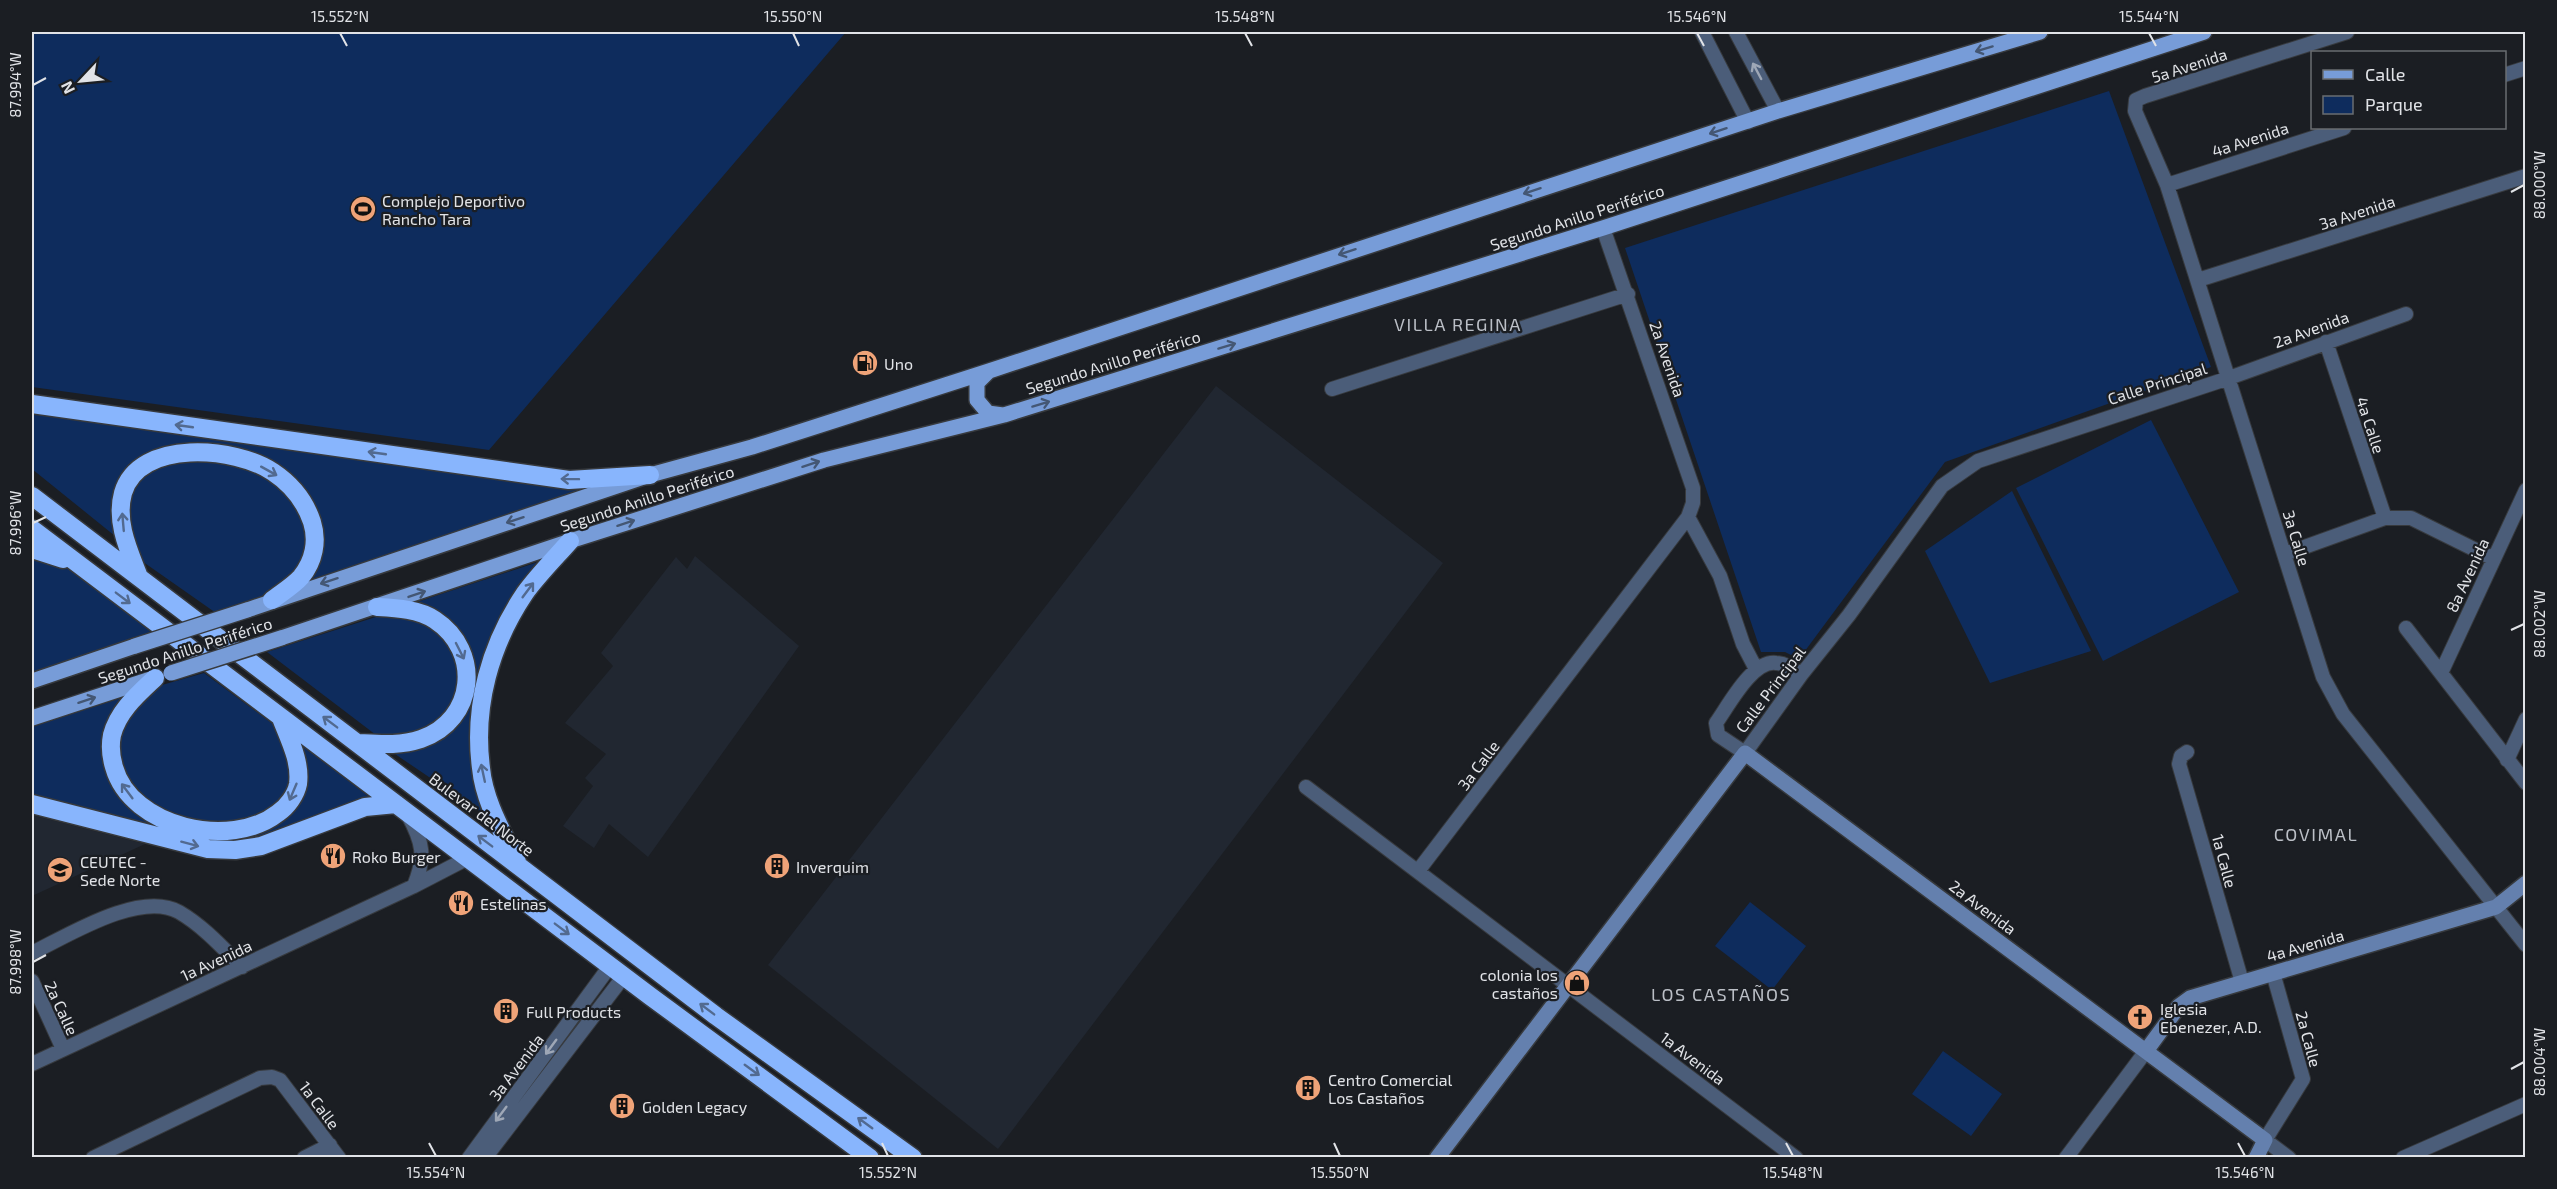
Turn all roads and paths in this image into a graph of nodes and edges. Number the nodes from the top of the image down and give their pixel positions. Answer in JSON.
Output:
{"nodes":[{"id":1,"x":1702,"y":32,"type":"edge"},
{"id":2,"x":1736,"y":32,"type":"edge"},
{"id":3,"x":2040,"y":32,"type":"edge"},
{"id":4,"x":2204,"y":32,"type":"edge"},
{"id":5,"x":2347,"y":32,"type":"edge"},
{"id":6,"x":2526,"y":68,"type":"edge"},
{"id":7,"x":2506,"y":75,"type":"edge"},
{"id":8,"x":2145,"y":96,"type":"joint"},
{"id":9,"x":1778,"y":111,"type":"junction"},
{"id":10,"x":1748,"y":122,"type":"junction"},
{"id":11,"x":2341,"y":129,"type":"edge"},
{"id":12,"x":2526,"y":176,"type":"edge"},
{"id":13,"x":2167,"y":185,"type":"junction"},
{"id":14,"x":1603,"y":228,"type":"junction"},
{"id":15,"x":2198,"y":280,"type":"junction"},
{"id":16,"x":1628,"y":294,"type":"junction"},
{"id":17,"x":2406,"y":314,"type":"dead end"},
{"id":18,"x":2326,"y":342,"type":"junction"},
{"id":19,"x":989,"y":371,"type":"junction"},
{"id":20,"x":2229,"y":378,"type":"junction"},
{"id":21,"x":1332,"y":389,"type":"dead end"},
{"id":22,"x":32,"y":404,"type":"edge"},
{"id":23,"x":1004,"y":415,"type":"junction"},
{"id":24,"x":650,"y":475,"type":"junction"},
{"id":25,"x":2526,"y":490,"type":"edge"},
{"id":26,"x":32,"y":496,"type":"edge"},
{"id":27,"x":1693,"y":503,"type":"joint"},
{"id":28,"x":1688,"y":517,"type":"junction"},
{"id":29,"x":2385,"y":518,"type":"junction"},
{"id":30,"x":32,"y":529,"type":"edge"},
{"id":31,"x":570,"y":541,"type":"junction"},
{"id":32,"x":32,"y":549,"type":"edge"},
{"id":33,"x":2284,"y":554,"type":"junction"},
{"id":34,"x":2493,"y":558,"type":"junction"},
{"id":35,"x":76,"y":563,"type":"junction"},
{"id":36,"x":139,"y":577,"type":"junction"},
{"id":37,"x":272,"y":600,"type":"junction"},
{"id":38,"x":377,"y":607,"type":"junction"},
{"id":39,"x":2406,"y":628,"type":"dead end"},
{"id":40,"x":1756,"y":669,"type":"junction"},
{"id":41,"x":2441,"y":673,"type":"junction"},
{"id":42,"x":163,"y":675,"type":"junction"},
{"id":43,"x":1801,"y":675,"type":"junction"},
{"id":44,"x":32,"y":681,"type":"edge"},
{"id":45,"x":280,"y":717,"type":"junction"},
{"id":46,"x":32,"y":718,"type":"edge"},
{"id":47,"x":2526,"y":719,"type":"edge"},
{"id":48,"x":357,"y":744,"type":"junction"},
{"id":49,"x":1745,"y":753,"type":"junction"},
{"id":50,"x":2187,"y":753,"type":"dead end"},
{"id":51,"x":2507,"y":759,"type":"junction"},
{"id":52,"x":2526,"y":783,"type":"edge"},
{"id":53,"x":1306,"y":787,"type":"dead end"},
{"id":54,"x":32,"y":804,"type":"edge"},
{"id":55,"x":401,"y":808,"type":"junction"},
{"id":56,"x":468,"y":858,"type":"junction"},
{"id":57,"x":519,"y":867,"type":"junction"},
{"id":58,"x":1418,"y":871,"type":"junction"},
{"id":59,"x":2526,"y":883,"type":"edge"},
{"id":60,"x":414,"y":886,"type":"junction"},
{"id":61,"x":2496,"y":907,"type":"junction"},
{"id":62,"x":2526,"y":945,"type":"edge"},
{"id":63,"x":32,"y":953,"type":"edge"},
{"id":64,"x":242,"y":967,"type":"junction"},
{"id":65,"x":617,"y":971,"type":"junction"},
{"id":66,"x":2273,"y":973,"type":"junction"},
{"id":67,"x":32,"y":981,"type":"edge"},
{"id":68,"x":2242,"y":982,"type":"junction"},
{"id":69,"x":1570,"y":986,"type":"junction"},
{"id":70,"x":63,"y":1049,"type":"junction"},
{"id":71,"x":2146,"y":1051,"type":"junction"},
{"id":72,"x":32,"y":1064,"type":"edge"},
{"id":73,"x":2526,"y":1104,"type":"edge"},
{"id":74,"x":2265,"y":1140,"type":"junction"},
{"id":75,"x":330,"y":1145,"type":"junction"},
{"id":76,"x":93,"y":1158,"type":"edge"},
{"id":77,"x":304,"y":1158,"type":"edge"},
{"id":78,"x":339,"y":1158,"type":"edge"},
{"id":79,"x":469,"y":1158,"type":"edge"},
{"id":80,"x":485,"y":1158,"type":"edge"},
{"id":81,"x":870,"y":1158,"type":"edge"},
{"id":82,"x":913,"y":1158,"type":"edge"},
{"id":83,"x":1437,"y":1158,"type":"edge"},
{"id":84,"x":1796,"y":1158,"type":"edge"},
{"id":85,"x":2066,"y":1158,"type":"edge"},
{"id":86,"x":2256,"y":1158,"type":"edge"},
{"id":87,"x":2289,"y":1158,"type":"edge"},
{"id":88,"x":2403,"y":1158,"type":"edge"}],
"edges":[{"from":1,"to":10,"type":"street"},
{"from":9,"to":2,"type":"street","one_way":true},
{"from":3,"to":9,"type":"main road","name":"Segundo Anillo Periférico","one_way":true},
{"from":4,"to":14,"type":"main road","name":"Segundo Anillo Periférico"},
{"from":5,"to":8,"type":"street","name":"5a Avenida"},
{"from":6,"to":7,"type":"street"},
{"from":8,"to":13,"type":"street","name":"3a Calle"},
{"from":9,"to":10,"type":"main road","name":"Segundo Anillo Periférico"},
{"from":10,"to":19,"type":"main road","name":"Segundo Anillo Periférico","one_way":true},
{"from":11,"to":13,"type":"street","name":"4a Avenida"},
{"from":12,"to":15,"type":"street","name":"3a Avenida"},
{"from":13,"to":15,"type":"street","name":"3a Calle"},
{"from":14,"to":16,"type":"street","name":"2a Avenida"},
{"from":23,"to":14,"type":"main road","name":"Segundo Anillo Periférico","one_way":true},
{"from":15,"to":20,"type":"street","name":"3a Calle"},
{"from":16,"to":21,"type":"street"},
{"from":16,"to":27,"type":"street","name":"2a Avenida"},
{"from":17,"to":18,"type":"street","name":"2a Avenida"},
{"from":18,"to":20,"type":"street","name":"2a Avenida"},
{"from":18,"to":29,"type":"street","name":"4a Calle"},
{"from":19,"to":23,"type":"main road"},
{"from":19,"to":24,"type":"main road","name":"Segundo Anillo Periférico"},
{"from":20,"to":33,"type":"street","name":"3a Calle"},
{"from":20,"to":43,"type":"street","name":"Calle Principal"},
{"from":24,"to":22,"type":"highway","one_way":true},
{"from":31,"to":23,"type":"main road","name":"Segundo Anillo Periférico","one_way":true},
{"from":24,"to":37,"type":"main road","name":"Segundo Anillo Periférico","one_way":true},
{"from":25,"to":34,"type":"street","name":"8a Avenida"},
{"from":26,"to":36,"type":"highway","name":"Bulevar del Norte"},
{"from":27,"to":28,"type":"street","name":"3a Calle"},
{"from":28,"to":40,"type":"street"},
{"from":28,"to":58,"type":"street","name":"3a Calle"},
{"from":29,"to":33,"type":"street"},
{"from":29,"to":34,"type":"street"},
{"from":30,"to":35,"type":"highway"},
{"from":38,"to":31,"type":"main road","name":"Segundo Anillo Periférico","one_way":true},
{"from":57,"to":31,"type":"highway","one_way":true},
{"from":32,"to":35,"type":"highway"},
{"from":33,"to":61,"type":"street","name":"3a Calle"},
{"from":34,"to":41,"type":"street","name":"8a Avenida"},
{"from":35,"to":45,"type":"highway","one_way":true},
{"from":36,"to":37,"type":"highway","one_way":true},
{"from":48,"to":36,"type":"highway","name":"Bulevar del Norte","one_way":true},
{"from":37,"to":44,"type":"main road","name":"Segundo Anillo Periférico","bridge":true},
{"from":38,"to":42,"type":"main road","name":"Segundo Anillo Periférico","bridge":true},
{"from":38,"to":48,"type":"highway","one_way":true},
{"from":39,"to":41,"type":"street"},
{"from":40,"to":43,"type":"street"},
{"from":40,"to":49,"type":"street","name":"2a Avenida"},
{"from":41,"to":51,"type":"street"},
{"from":45,"to":42,"type":"highway","one_way":true},
{"from":46,"to":42,"type":"main road","name":"Segundo Anillo Periférico","one_way":true},
{"from":43,"to":49,"type":"street","name":"Calle Principal"},
{"from":45,"to":55,"type":"highway"},
{"from":47,"to":51,"type":"street"},
{"from":57,"to":48,"type":"highway","name":"Bulevar del Norte","one_way":true},
{"from":49,"to":69,"type":"street","name":"Calle Principal"},
{"from":49,"to":71,"type":"street","name":"2a Avenida"},
{"from":50,"to":68,"type":"street","name":"1a Calle"},
{"from":51,"to":52,"type":"street"},
{"from":53,"to":58,"type":"street","name":"1a Avenida"},
{"from":54,"to":55,"type":"highway","one_way":true},
{"from":55,"to":56,"type":"highway"},
{"from":55,"to":60,"type":"street"},
{"from":56,"to":60,"type":"street","name":"1a Avenida"},
{"from":56,"to":65,"type":"highway","one_way":true},
{"from":82,"to":57,"type":"highway","name":"Bulevar del Norte","one_way":true},
{"from":58,"to":69,"type":"street","name":"1a Avenida"},
{"from":59,"to":61,"type":"street"},
{"from":60,"to":64,"type":"street","name":"1a Avenida"},
{"from":61,"to":62,"type":"street","name":"3a Calle"},
{"from":61,"to":66,"type":"street","name":"4a Avenida"},
{"from":63,"to":64,"type":"street"},
{"from":64,"to":70,"type":"street","name":"1a Avenida"},
{"from":65,"to":79,"type":"street","name":"3a Avenida","one_way":true},
{"from":65,"to":80,"type":"street","name":"3a Avenida"},
{"from":65,"to":81,"type":"highway","one_way":true},
{"from":66,"to":68,"type":"street","name":"4a Avenida"},
{"from":66,"to":74,"type":"street","name":"2a Calle"},
{"from":67,"to":70,"type":"street","name":"2a Calle"},
{"from":68,"to":71,"type":"street","name":"4a Avenida"},
{"from":69,"to":83,"type":"street","name":"Calle Principal"},
{"from":69,"to":84,"type":"street","name":"1a Avenida"},
{"from":70,"to":72,"type":"street","name":"1a Avenida"},
{"from":71,"to":74,"type":"street","name":"2a Avenida"},
{"from":71,"to":85,"type":"street"},
{"from":73,"to":88,"type":"street"},
{"from":74,"to":86,"type":"street"},
{"from":74,"to":87,"type":"street","name":"2a Avenida"},
{"from":75,"to":76,"type":"street","name":"1a Calle"},
{"from":75,"to":77,"type":"street"},
{"from":75,"to":78,"type":"street","name":"1a Calle"}]}
